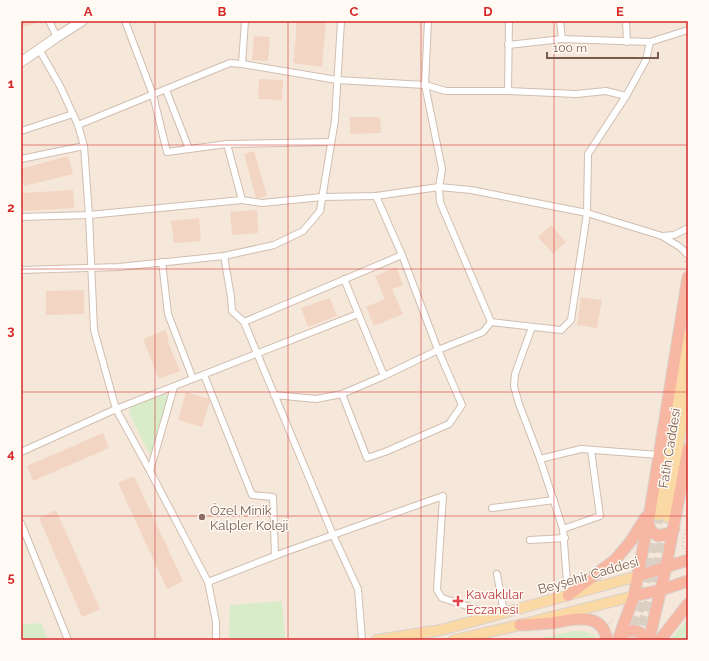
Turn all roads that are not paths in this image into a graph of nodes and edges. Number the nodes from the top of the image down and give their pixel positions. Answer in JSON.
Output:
{"nodes":[{"id":1,"x":49,"y":21,"type":"edge"},
{"id":2,"x":82,"y":21,"type":"edge"},
{"id":3,"x":125,"y":21,"type":"edge"},
{"id":4,"x":245,"y":21,"type":"edge"},
{"id":5,"x":341,"y":21,"type":"edge"},
{"id":6,"x":428,"y":21,"type":"edge"},
{"id":7,"x":508,"y":21,"type":"edge"},
{"id":8,"x":560,"y":21,"type":"edge"},
{"id":9,"x":626,"y":21,"type":"edge"},
{"id":10,"x":688,"y":30,"type":"edge"},
{"id":11,"x":57,"y":37,"type":"junction"},
{"id":12,"x":562,"y":39,"type":"junction"},
{"id":13,"x":627,"y":42,"type":"junction"},
{"id":14,"x":650,"y":42,"type":"junction"},
{"id":15,"x":508,"y":44,"type":"junction"},
{"id":16,"x":39,"y":49,"type":"junction"},
{"id":17,"x":21,"y":62,"type":"edge"},
{"id":18,"x":242,"y":64,"type":"junction"},
{"id":19,"x":337,"y":80,"type":"junction"},
{"id":20,"x":425,"y":85,"type":"junction"},
{"id":21,"x":166,"y":90,"type":"junction"},
{"id":22,"x":508,"y":91,"type":"junction"},
{"id":23,"x":153,"y":95,"type":"junction"},
{"id":24,"x":626,"y":96,"type":"junction"},
{"id":25,"x":73,"y":114,"type":"junction"},
{"id":26,"x":78,"y":125,"type":"junction"},
{"id":27,"x":21,"y":131,"type":"edge"},
{"id":28,"x":331,"y":142,"type":"junction"},
{"id":29,"x":227,"y":144,"type":"junction"},
{"id":30,"x":84,"y":146,"type":"junction"},
{"id":31,"x":189,"y":149,"type":"junction"},
{"id":32,"x":21,"y":159,"type":"edge"},
{"id":33,"x":438,"y":186,"type":"junction"},
{"id":34,"x":376,"y":196,"type":"junction"},
{"id":35,"x":322,"y":197,"type":"junction"},
{"id":36,"x":242,"y":200,"type":"junction"},
{"id":37,"x":587,"y":213,"type":"junction"},
{"id":38,"x":89,"y":215,"type":"junction"},
{"id":39,"x":21,"y":217,"type":"edge"},
{"id":40,"x":688,"y":228,"type":"edge"},
{"id":41,"x":662,"y":236,"type":"junction"},
{"id":42,"x":402,"y":255,"type":"junction"},
{"id":43,"x":688,"y":255,"type":"edge"},
{"id":44,"x":224,"y":256,"type":"junction"},
{"id":45,"x":162,"y":262,"type":"junction"},
{"id":46,"x":91,"y":267,"type":"junction"},
{"id":47,"x":21,"y":270,"type":"edge"},
{"id":48,"x":688,"y":277,"type":"edge"},
{"id":49,"x":344,"y":279,"type":"junction"},
{"id":50,"x":358,"y":314,"type":"junction"},
{"id":51,"x":244,"y":322,"type":"junction"},
{"id":52,"x":491,"y":322,"type":"junction"},
{"id":53,"x":532,"y":327,"type":"junction"},
{"id":54,"x":688,"y":335,"type":"edge"},
{"id":55,"x":438,"y":350,"type":"junction"},
{"id":56,"x":257,"y":354,"type":"junction"},
{"id":57,"x":204,"y":375,"type":"junction"},
{"id":58,"x":384,"y":376,"type":"junction"},
{"id":59,"x":193,"y":379,"type":"junction"},
{"id":60,"x":688,"y":384,"type":"edge"},
{"id":61,"x":174,"y":387,"type":"junction"},
{"id":62,"x":342,"y":394,"type":"junction"},
{"id":63,"x":274,"y":395,"type":"junction"},
{"id":64,"x":116,"y":409,"type":"junction"},
{"id":65,"x":688,"y":448,"type":"edge"},
{"id":66,"x":591,"y":450,"type":"junction"},
{"id":67,"x":21,"y":452,"type":"edge"},
{"id":68,"x":659,"y":455,"type":"junction"},
{"id":69,"x":540,"y":459,"type":"junction"},
{"id":70,"x":150,"y":471,"type":"junction"},
{"id":71,"x":682,"y":488,"type":"junction"},
{"id":72,"x":554,"y":500,"type":"junction"},
{"id":73,"x":688,"y":506,"type":"edge"},
{"id":74,"x":492,"y":508,"type":"dead end"},
{"id":75,"x":656,"y":516,"type":"junction"},
{"id":76,"x":21,"y":523,"type":"edge"},
{"id":77,"x":563,"y":529,"type":"junction"},
{"id":78,"x":674,"y":530,"type":"junction"},
{"id":79,"x":333,"y":535,"type":"junction"},
{"id":80,"x":565,"y":538,"type":"junction"},
{"id":81,"x":530,"y":540,"type":"dead end"},
{"id":82,"x":275,"y":556,"type":"junction"},
{"id":83,"x":687,"y":561,"type":"edge"},
{"id":84,"x":666,"y":567,"type":"junction"},
{"id":85,"x":497,"y":574,"type":"dead end"},
{"id":86,"x":638,"y":576,"type":"junction"},
{"id":87,"x":688,"y":581,"type":"edge"},
{"id":88,"x":208,"y":582,"type":"junction"},
{"id":89,"x":594,"y":588,"type":"junction"},
{"id":90,"x":661,"y":590,"type":"junction"},
{"id":91,"x":568,"y":595,"type":"junction"},
{"id":92,"x":634,"y":596,"type":"junction"},
{"id":93,"x":688,"y":604,"type":"edge"},
{"id":94,"x":597,"y":605,"type":"junction"},
{"id":95,"x":500,"y":614,"type":"junction"},
{"id":96,"x":520,"y":625,"type":"junction"},
{"id":97,"x":618,"y":639,"type":"edge"},
{"id":98,"x":68,"y":640,"type":"edge"},
{"id":99,"x":216,"y":640,"type":"edge"},
{"id":100,"x":362,"y":640,"type":"edge"},
{"id":101,"x":377,"y":640,"type":"edge"},
{"id":102,"x":454,"y":640,"type":"edge"},
{"id":103,"x":607,"y":640,"type":"edge"},
{"id":104,"x":646,"y":640,"type":"edge"},
{"id":105,"x":649,"y":640,"type":"edge"},
{"id":106,"x":660,"y":640,"type":"edge"}],
"edges":[{"from":1,"to":11,"type":"street"},
{"from":2,"to":11,"type":"street"},
{"from":3,"to":23,"type":"street"},
{"from":4,"to":18,"type":"street"},
{"from":5,"to":19,"type":"street"},
{"from":6,"to":20,"type":"street"},
{"from":7,"to":15,"type":"street"},
{"from":8,"to":12,"type":"street"},
{"from":9,"to":13,"type":"street"},
{"from":10,"to":14,"type":"street"},
{"from":11,"to":16,"type":"street"},
{"from":12,"to":13,"type":"street"},
{"from":12,"to":15,"type":"street"},
{"from":13,"to":14,"type":"street"},
{"from":14,"to":24,"type":"street"},
{"from":15,"to":22,"type":"street"},
{"from":16,"to":17,"type":"street"},
{"from":16,"to":25,"type":"street"},
{"from":18,"to":19,"type":"street"},
{"from":18,"to":21,"type":"street"},
{"from":19,"to":20,"type":"street"},
{"from":19,"to":28,"type":"street"},
{"from":20,"to":22,"type":"street"},
{"from":20,"to":33,"type":"street"},
{"from":21,"to":23,"type":"street"},
{"from":21,"to":31,"type":"street"},
{"from":22,"to":24,"type":"street"},
{"from":23,"to":26,"type":"street"},
{"from":23,"to":31,"type":"street"},
{"from":24,"to":37,"type":"street"},
{"from":25,"to":26,"type":"street"},
{"from":25,"to":27,"type":"street"},
{"from":26,"to":30,"type":"street"},
{"from":28,"to":29,"type":"street"},
{"from":28,"to":35,"type":"street"},
{"from":29,"to":31,"type":"street"},
{"from":29,"to":36,"type":"street"},
{"from":30,"to":32,"type":"street"},
{"from":30,"to":38,"type":"street"},
{"from":33,"to":34,"type":"street"},
{"from":33,"to":37,"type":"street"},
{"from":33,"to":52,"type":"street"},
{"from":34,"to":35,"type":"street"},
{"from":34,"to":42,"type":"street"},
{"from":35,"to":36,"type":"street"},
{"from":35,"to":44,"type":"street"},
{"from":36,"to":38,"type":"street"},
{"from":37,"to":41,"type":"street"},
{"from":37,"to":53,"type":"street"},
{"from":38,"to":39,"type":"street"},
{"from":38,"to":46,"type":"street"},
{"from":40,"to":41,"type":"street"},
{"from":41,"to":43,"type":"street"},
{"from":42,"to":49,"type":"street"},
{"from":42,"to":55,"type":"street"},
{"from":44,"to":45,"type":"street"},
{"from":44,"to":51,"type":"street"},
{"from":45,"to":46,"type":"street"},
{"from":45,"to":59,"type":"street"},
{"from":46,"to":47,"type":"street"},
{"from":46,"to":64,"type":"street"},
{"from":48,"to":68,"type":"highway"},
{"from":49,"to":50,"type":"street"},
{"from":49,"to":51,"type":"street"},
{"from":50,"to":56,"type":"street"},
{"from":50,"to":58,"type":"street"},
{"from":51,"to":56,"type":"street"},
{"from":52,"to":53,"type":"street"},
{"from":52,"to":55,"type":"street"},
{"from":53,"to":69,"type":"street"},
{"from":54,"to":75,"type":"main road","name":"Fatih Caddesi"},
{"from":55,"to":58,"type":"street"},
{"from":55,"to":62,"type":"street"},
{"from":56,"to":57,"type":"street"},
{"from":56,"to":63,"type":"street"},
{"from":57,"to":59,"type":"street"},
{"from":57,"to":82,"type":"street"},
{"from":58,"to":62,"type":"street"},
{"from":59,"to":61,"type":"street"},
{"from":60,"to":75,"type":"main road","name":"Fatih Caddesi"},
{"from":61,"to":64,"type":"street"},
{"from":61,"to":70,"type":"street"},
{"from":62,"to":63,"type":"street"},
{"from":63,"to":79,"type":"street"},
{"from":64,"to":67,"type":"street"},
{"from":64,"to":70,"type":"street"},
{"from":65,"to":71,"type":"highway"},
{"from":66,"to":68,"type":"street"},
{"from":66,"to":69,"type":"street"},
{"from":66,"to":77,"type":"street"},
{"from":68,"to":75,"type":"highway"},
{"from":69,"to":72,"type":"street"},
{"from":70,"to":88,"type":"street"},
{"from":71,"to":73,"type":"highway"},
{"from":71,"to":78,"type":"highway"},
{"from":72,"to":74,"type":"street"},
{"from":72,"to":77,"type":"street"},
{"from":75,"to":78,"type":"highway"},
{"from":75,"to":86,"type":"highway"},
{"from":75,"to":91,"type":"highway"},
{"from":76,"to":98,"type":"street"},
{"from":77,"to":80,"type":"street"},
{"from":78,"to":84,"type":"highway"},
{"from":79,"to":82,"type":"street"},
{"from":79,"to":95,"type":"street"},
{"from":79,"to":100,"type":"street"},
{"from":80,"to":81,"type":"street"},
{"from":80,"to":91,"type":"street"},
{"from":82,"to":88,"type":"street"},
{"from":83,"to":84,"type":"highway","name":"Beyşehir Caddesi"},
{"from":84,"to":86,"type":"highway","name":"Beyşehir Caddesi"},
{"from":84,"to":90,"type":"highway"},
{"from":85,"to":95,"type":"street"},
{"from":86,"to":89,"type":"main road","name":"Beyşehir Caddesi"},
{"from":86,"to":92,"type":"highway"},
{"from":87,"to":90,"type":"highway"},
{"from":88,"to":99,"type":"street"},
{"from":89,"to":91,"type":"main road","name":"Beyşehir Caddesi"},
{"from":89,"to":94,"type":"main road"},
{"from":90,"to":92,"type":"highway"},
{"from":90,"to":105,"type":"highway"},
{"from":91,"to":95,"type":"main road","name":"Beyşehir Caddesi"},
{"from":92,"to":94,"type":"main road"},
{"from":92,"to":97,"type":"highway"},
{"from":93,"to":106,"type":"highway"},
{"from":94,"to":96,"type":"main road"},
{"from":95,"to":101,"type":"main road","name":"Beyşehir Caddesi"},
{"from":96,"to":102,"type":"main road"},
{"from":96,"to":103,"type":"highway"},
{"from":97,"to":104,"type":"highway"}]}
